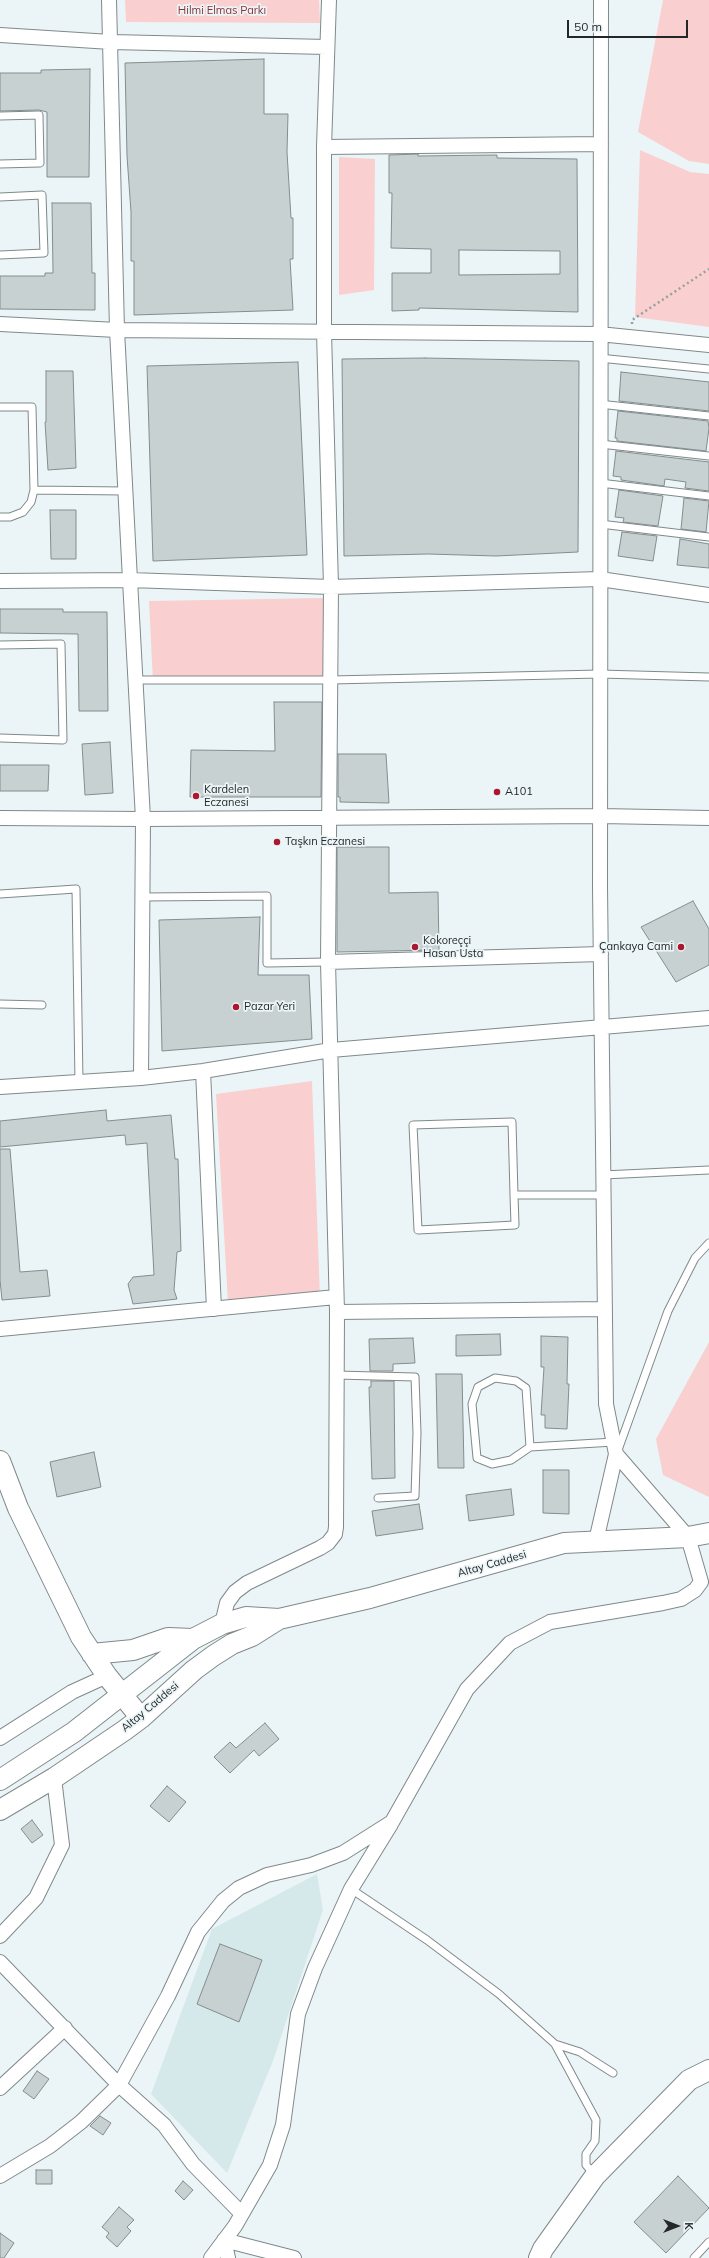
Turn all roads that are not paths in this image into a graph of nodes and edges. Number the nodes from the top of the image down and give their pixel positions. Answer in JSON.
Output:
{"nodes":[{"id":1,"x":109,"y":0,"type":"edge"},
{"id":2,"x":329,"y":0,"type":"edge"},
{"id":3,"x":600,"y":0,"type":"edge"},
{"id":4,"x":0,"y":36,"type":"edge"},
{"id":5,"x":111,"y":42,"type":"junction"},
{"id":6,"x":327,"y":47,"type":"junction"},
{"id":7,"x":0,"y":116,"type":"edge"},
{"id":8,"x":601,"y":144,"type":"junction"},
{"id":9,"x":324,"y":147,"type":"junction"},
{"id":10,"x":0,"y":164,"type":"edge"},
{"id":11,"x":0,"y":197,"type":"edge"},
{"id":12,"x":0,"y":255,"type":"edge"},
{"id":13,"x":0,"y":324,"type":"edge"},
{"id":14,"x":117,"y":330,"type":"junction"},
{"id":15,"x":324,"y":332,"type":"junction"},
{"id":16,"x":599,"y":334,"type":"junction"},
{"id":17,"x":709,"y":345,"type":"edge"},
{"id":18,"x":599,"y":358,"type":"junction"},
{"id":19,"x":709,"y":370,"type":"edge"},
{"id":20,"x":599,"y":404,"type":"junction"},
{"id":21,"x":0,"y":407,"type":"edge"},
{"id":22,"x":709,"y":416,"type":"edge"},
{"id":23,"x":600,"y":444,"type":"junction"},
{"id":24,"x":709,"y":456,"type":"edge"},
{"id":25,"x":600,"y":483,"type":"junction"},
{"id":26,"x":34,"y":490,"type":"junction"},
{"id":27,"x":125,"y":491,"type":"junction"},
{"id":28,"x":709,"y":496,"type":"edge"},
{"id":29,"x":0,"y":517,"type":"edge"},
{"id":30,"x":600,"y":524,"type":"junction"},
{"id":31,"x":709,"y":537,"type":"edge"},
{"id":32,"x":600,"y":579,"type":"junction"},
{"id":33,"x":130,"y":580,"type":"junction"},
{"id":34,"x":0,"y":581,"type":"edge"},
{"id":35,"x":331,"y":587,"type":"junction"},
{"id":36,"x":709,"y":595,"type":"edge"},
{"id":37,"x":0,"y":645,"type":"edge"},
{"id":38,"x":600,"y":674,"type":"junction"},
{"id":39,"x":709,"y":676,"type":"edge"},
{"id":40,"x":135,"y":680,"type":"junction"},
{"id":41,"x":331,"y":680,"type":"junction"},
{"id":42,"x":0,"y":738,"type":"edge"},
{"id":43,"x":331,"y":816,"type":"junction"},
{"id":44,"x":600,"y":816,"type":"junction"},
{"id":45,"x":0,"y":818,"type":"edge"},
{"id":46,"x":709,"y":818,"type":"edge"},
{"id":47,"x":143,"y":819,"type":"junction"},
{"id":48,"x":0,"y":894,"type":"edge"},
{"id":49,"x":142,"y":897,"type":"junction"},
{"id":50,"x":601,"y":954,"type":"junction"},
{"id":51,"x":328,"y":962,"type":"junction"},
{"id":52,"x":0,"y":1004,"type":"edge"},
{"id":53,"x":42,"y":1004,"type":"dead end"},
{"id":54,"x":709,"y":1018,"type":"edge"},
{"id":55,"x":602,"y":1028,"type":"junction"},
{"id":56,"x":331,"y":1050,"type":"junction"},
{"id":57,"x":203,"y":1071,"type":"junction"},
{"id":58,"x":140,"y":1078,"type":"junction"},
{"id":59,"x":79,"y":1082,"type":"junction"},
{"id":60,"x":0,"y":1086,"type":"edge"},
{"id":61,"x":709,"y":1170,"type":"edge"},
{"id":62,"x":603,"y":1175,"type":"junction"},
{"id":63,"x":514,"y":1195,"type":"junction"},
{"id":64,"x":604,"y":1195,"type":"junction"},
{"id":65,"x":709,"y":1243,"type":"edge"},
{"id":66,"x":336,"y":1297,"type":"junction"},
{"id":67,"x":214,"y":1309,"type":"junction"},
{"id":68,"x":605,"y":1309,"type":"junction"},
{"id":69,"x":337,"y":1312,"type":"junction"},
{"id":70,"x":0,"y":1330,"type":"edge"},
{"id":71,"x":336,"y":1375,"type":"junction"},
{"id":72,"x":530,"y":1447,"type":"junction"},
{"id":73,"x":615,"y":1448,"type":"junction"},
{"id":74,"x":0,"y":1461,"type":"edge"},
{"id":75,"x":378,"y":1498,"type":"dead end"},
{"id":76,"x":709,"y":1533,"type":"edge"},
{"id":77,"x":688,"y":1537,"type":"junction"},
{"id":78,"x":596,"y":1541,"type":"junction"},
{"id":79,"x":279,"y":1619,"type":"junction"},
{"id":80,"x":222,"y":1624,"type":"junction"},
{"id":81,"x":193,"y":1639,"type":"junction"},
{"id":82,"x":92,"y":1654,"type":"junction"},
{"id":83,"x":107,"y":1676,"type":"junction"},
{"id":84,"x":122,"y":1695,"type":"junction"},
{"id":85,"x":141,"y":1718,"type":"junction"},
{"id":86,"x":0,"y":1738,"type":"edge"},
{"id":87,"x":54,"y":1778,"type":"junction"},
{"id":88,"x":0,"y":1780,"type":"edge"},
{"id":89,"x":0,"y":1810,"type":"edge"},
{"id":90,"x":392,"y":1822,"type":"junction"},
{"id":91,"x":351,"y":1889,"type":"junction"},
{"id":92,"x":0,"y":1936,"type":"edge"},
{"id":93,"x":0,"y":1962,"type":"edge"},
{"id":94,"x":65,"y":2028,"type":"junction"},
{"id":95,"x":555,"y":2044,"type":"junction"},
{"id":96,"x":709,"y":2070,"type":"edge"},
{"id":97,"x":613,"y":2073,"type":"dead end"},
{"id":98,"x":119,"y":2085,"type":"junction"},
{"id":99,"x":0,"y":2088,"type":"edge"},
{"id":100,"x":0,"y":2176,"type":"edge"},
{"id":101,"x":595,"y":2176,"type":"junction"},
{"id":102,"x":242,"y":2214,"type":"junction"},
{"id":103,"x":224,"y":2240,"type":"junction"},
{"id":104,"x":709,"y":2242,"type":"edge"},
{"id":105,"x":211,"y":2258,"type":"edge"},
{"id":106,"x":228,"y":2258,"type":"edge"},
{"id":107,"x":294,"y":2258,"type":"edge"},
{"id":108,"x":539,"y":2258,"type":"edge"},
{"id":109,"x":694,"y":2258,"type":"edge"}],
"edges":[{"from":1,"to":5,"type":"street"},
{"from":2,"to":6,"type":"street"},
{"from":3,"to":8,"type":"street"},
{"from":4,"to":5,"type":"street"},
{"from":5,"to":6,"type":"street"},
{"from":5,"to":14,"type":"street"},
{"from":6,"to":9,"type":"street"},
{"from":7,"to":10,"type":"lane"},
{"from":8,"to":9,"type":"street"},
{"from":8,"to":16,"type":"street"},
{"from":9,"to":15,"type":"street"},
{"from":11,"to":12,"type":"lane"},
{"from":13,"to":14,"type":"street"},
{"from":14,"to":15,"type":"street"},
{"from":14,"to":27,"type":"street"},
{"from":15,"to":16,"type":"street"},
{"from":15,"to":35,"type":"street"},
{"from":16,"to":17,"type":"street"},
{"from":16,"to":18,"type":"street"},
{"from":18,"to":19,"type":"lane"},
{"from":18,"to":20,"type":"street"},
{"from":20,"to":22,"type":"lane"},
{"from":20,"to":23,"type":"street"},
{"from":21,"to":26,"type":"lane"},
{"from":23,"to":24,"type":"lane"},
{"from":23,"to":25,"type":"street"},
{"from":25,"to":28,"type":"lane"},
{"from":25,"to":30,"type":"street"},
{"from":26,"to":27,"type":"lane"},
{"from":26,"to":29,"type":"lane"},
{"from":27,"to":33,"type":"street"},
{"from":30,"to":31,"type":"lane"},
{"from":30,"to":32,"type":"street"},
{"from":32,"to":35,"type":"street"},
{"from":32,"to":36,"type":"street"},
{"from":32,"to":38,"type":"street"},
{"from":33,"to":34,"type":"street"},
{"from":33,"to":35,"type":"street"},
{"from":33,"to":40,"type":"street"},
{"from":35,"to":41,"type":"street"},
{"from":37,"to":42,"type":"lane"},
{"from":38,"to":39,"type":"lane"},
{"from":38,"to":41,"type":"lane"},
{"from":38,"to":44,"type":"street"},
{"from":40,"to":41,"type":"lane"},
{"from":40,"to":47,"type":"street"},
{"from":41,"to":43,"type":"street"},
{"from":43,"to":44,"type":"street"},
{"from":43,"to":47,"type":"street"},
{"from":43,"to":51,"type":"street"},
{"from":44,"to":46,"type":"street"},
{"from":44,"to":50,"type":"street"},
{"from":45,"to":47,"type":"street"},
{"from":47,"to":49,"type":"street"},
{"from":48,"to":59,"type":"lane"},
{"from":49,"to":51,"type":"lane"},
{"from":49,"to":58,"type":"street"},
{"from":50,"to":51,"type":"street"},
{"from":50,"to":55,"type":"street"},
{"from":51,"to":56,"type":"street"},
{"from":52,"to":53,"type":"lane"},
{"from":54,"to":55,"type":"street"},
{"from":55,"to":56,"type":"street"},
{"from":55,"to":62,"type":"street"},
{"from":56,"to":57,"type":"street"},
{"from":56,"to":66,"type":"street"},
{"from":57,"to":58,"type":"street"},
{"from":57,"to":67,"type":"street"},
{"from":58,"to":59,"type":"street"},
{"from":59,"to":60,"type":"street"},
{"from":61,"to":62,"type":"lane"},
{"from":62,"to":64,"type":"street"},
{"from":63,"to":63,"type":"lane"},
{"from":63,"to":64,"type":"lane"},
{"from":64,"to":68,"type":"street"},
{"from":65,"to":73,"type":"lane"},
{"from":66,"to":67,"type":"street"},
{"from":66,"to":69,"type":"street"},
{"from":67,"to":70,"type":"street"},
{"from":68,"to":69,"type":"street"},
{"from":68,"to":73,"type":"street"},
{"from":69,"to":71,"type":"street"},
{"from":71,"to":75,"type":"lane"},
{"from":71,"to":80,"type":"street"},
{"from":72,"to":72,"type":"lane"},
{"from":72,"to":73,"type":"lane"},
{"from":73,"to":77,"type":"street"},
{"from":73,"to":78,"type":"street"},
{"from":74,"to":82,"type":"main road"},
{"from":76,"to":77,"type":"main road","name":"Altay Caddesi"},
{"from":77,"to":78,"type":"main road","name":"Altay Caddesi"},
{"from":77,"to":90,"type":"street"},
{"from":78,"to":79,"type":"main road","name":"Altay Caddesi"},
{"from":79,"to":80,"type":"main road","name":"Altay Caddesi"},
{"from":79,"to":85,"type":"main road","name":"Altay Caddesi"},
{"from":80,"to":81,"type":"main road","name":"Altay Caddesi"},
{"from":81,"to":82,"type":"main road"},
{"from":81,"to":84,"type":"main road","name":"Altay Caddesi"},
{"from":82,"to":83,"type":"main road"},
{"from":83,"to":84,"type":"main road"},
{"from":83,"to":86,"type":"street"},
{"from":84,"to":85,"type":"main road"},
{"from":84,"to":88,"type":"main road","name":"Altay Caddesi"},
{"from":85,"to":87,"type":"main road","name":"Altay Caddesi"},
{"from":87,"to":89,"type":"main road","name":"Altay Caddesi"},
{"from":87,"to":92,"type":"street"},
{"from":90,"to":91,"type":"street"},
{"from":90,"to":98,"type":"street"},
{"from":91,"to":95,"type":"lane"},
{"from":91,"to":102,"type":"street"},
{"from":93,"to":94,"type":"street"},
{"from":94,"to":98,"type":"street"},
{"from":94,"to":99,"type":"street"},
{"from":95,"to":97,"type":"lane"},
{"from":95,"to":101,"type":"lane"},
{"from":96,"to":101,"type":"main road"},
{"from":98,"to":100,"type":"street"},
{"from":98,"to":102,"type":"street"},
{"from":101,"to":108,"type":"main road"},
{"from":102,"to":103,"type":"street"},
{"from":103,"to":105,"type":"street"},
{"from":103,"to":106,"type":"street"},
{"from":103,"to":107,"type":"street"},
{"from":104,"to":109,"type":"lane"}]}
